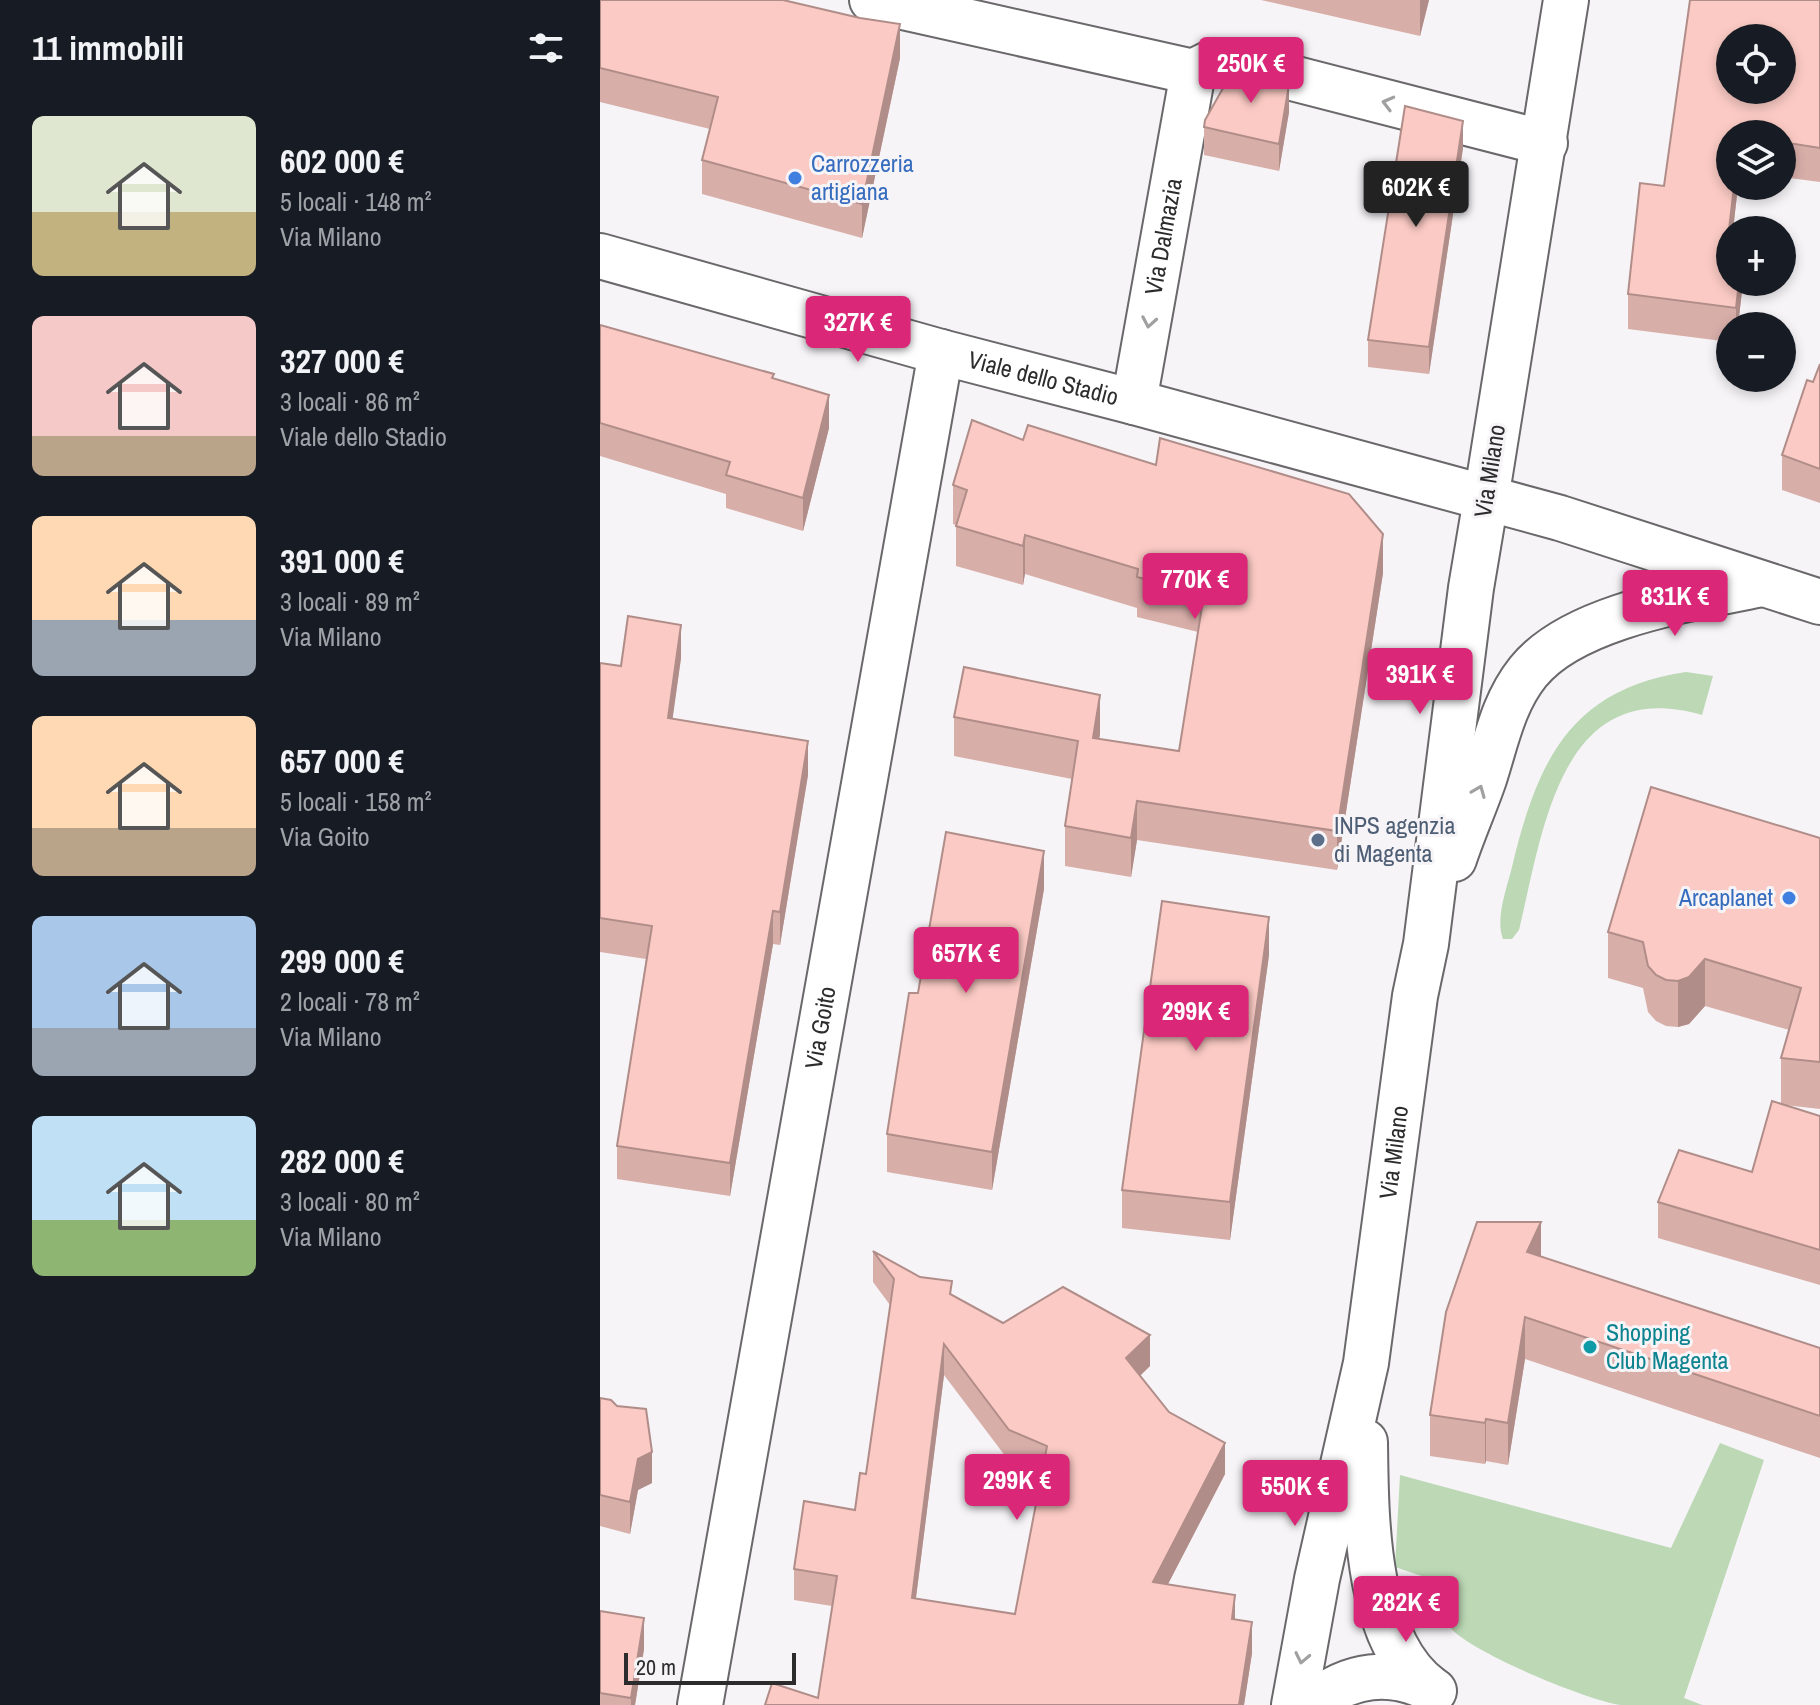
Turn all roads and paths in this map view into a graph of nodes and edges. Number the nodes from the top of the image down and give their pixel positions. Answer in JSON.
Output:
{"nodes":[{"id":1,"x":872,"y":0,"type":"edge"},
{"id":2,"x":1566,"y":0,"type":"edge"},
{"id":3,"x":1193,"y":72,"type":"junction"},
{"id":4,"x":1545,"y":143,"type":"junction"},
{"id":5,"x":600,"y":256,"type":"edge"},
{"id":6,"x":941,"y":352,"type":"junction"},
{"id":7,"x":1134,"y":402,"type":"junction"},
{"id":8,"x":1486,"y":499,"type":"junction"},
{"id":9,"x":1760,"y":585,"type":"junction"},
{"id":10,"x":1820,"y":602,"type":"edge"},
{"id":11,"x":1426,"y":944,"type":"junction"},
{"id":12,"x":1366,"y":1363,"type":"junction"},
{"id":13,"x":1441,"y":1697,"type":"edge"},
{"id":14,"x":700,"y":1705,"type":"edge"},
{"id":15,"x":1294,"y":1705,"type":"edge"},
{"id":16,"x":1312,"y":1705,"type":"edge"}],
"edges":[{"from":1,"to":3,"type":"street"},
{"from":2,"to":4,"type":"street","name":"Via Milano"},
{"from":4,"to":3,"type":"street","one_way":true},
{"from":3,"to":7,"type":"street","name":"Via Dalmazia","one_way":true},
{"from":4,"to":8,"type":"street","name":"Via Milano"},
{"from":5,"to":6,"type":"street","name":"Viale dello Stadio"},
{"from":6,"to":7,"type":"street","name":"Viale dello Stadio"},
{"from":6,"to":14,"type":"street","name":"Via Goito"},
{"from":7,"to":8,"type":"street","name":"Viale dello Stadio"},
{"from":8,"to":9,"type":"street","name":"Viale dello Stadio"},
{"from":8,"to":11,"type":"street","name":"Via Milano"},
{"from":9,"to":10,"type":"street","name":"Viale dello Stadio"},
{"from":11,"to":9,"type":"street","name":"Via Milano","one_way":true},
{"from":11,"to":12,"type":"street","name":"Via Milano"},
{"from":12,"to":13,"type":"street","name":"Via Milano"},
{"from":12,"to":15,"type":"street","name":"Via Milano","one_way":true},
{"from":13,"to":16,"type":"street"}]}
